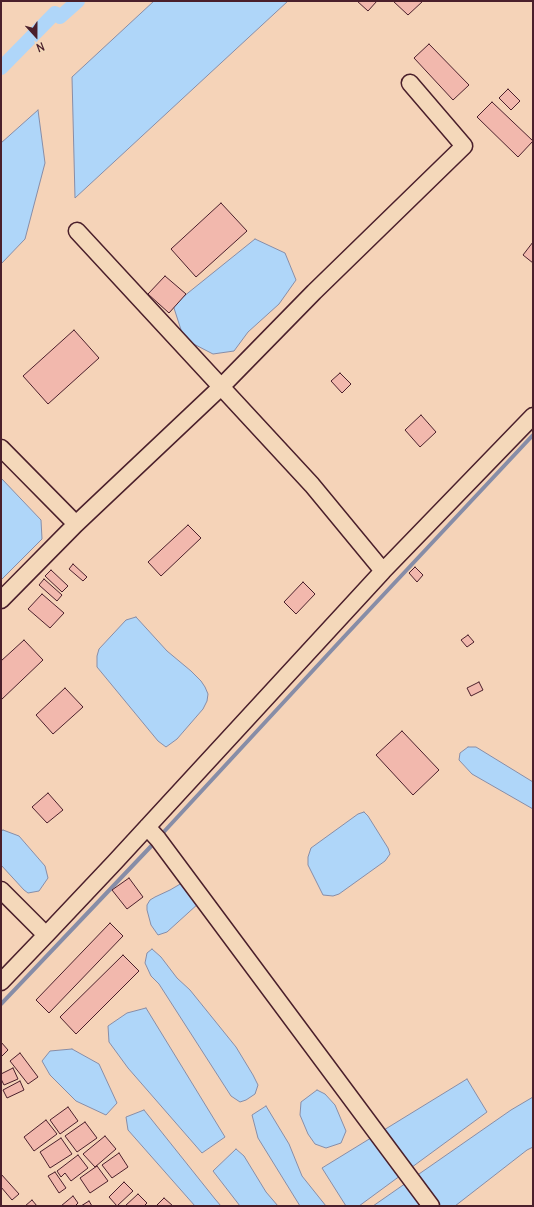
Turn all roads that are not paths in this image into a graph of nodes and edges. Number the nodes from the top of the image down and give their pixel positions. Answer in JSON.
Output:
{"nodes":[{"id":1,"x":410,"y":83,"type":"dead end"},
{"id":2,"x":77,"y":231,"type":"dead end"},
{"id":3,"x":221,"y":387,"type":"junction"},
{"id":4,"x":533,"y":416,"type":"edge"},
{"id":5,"x":1,"y":448,"type":"edge"},
{"id":6,"x":76,"y":524,"type":"junction"},
{"id":7,"x":383,"y":571,"type":"junction"},
{"id":8,"x":1,"y":600,"type":"edge"},
{"id":9,"x":147,"y":827,"type":"junction"},
{"id":10,"x":1,"y":890,"type":"edge"},
{"id":11,"x":46,"y":935,"type":"junction"},
{"id":12,"x":1,"y":982,"type":"edge"},
{"id":13,"x":431,"y":1206,"type":"edge"}],
"edges":[{"from":1,"to":3,"type":"street"},
{"from":2,"to":3,"type":"street"},
{"from":3,"to":6,"type":"street"},
{"from":3,"to":7,"type":"street"},
{"from":4,"to":7,"type":"street"},
{"from":5,"to":6,"type":"street"},
{"from":6,"to":8,"type":"street"},
{"from":7,"to":9,"type":"street"},
{"from":9,"to":11,"type":"street"},
{"from":9,"to":13,"type":"street"},
{"from":10,"to":11,"type":"street"},
{"from":11,"to":12,"type":"street"}]}
